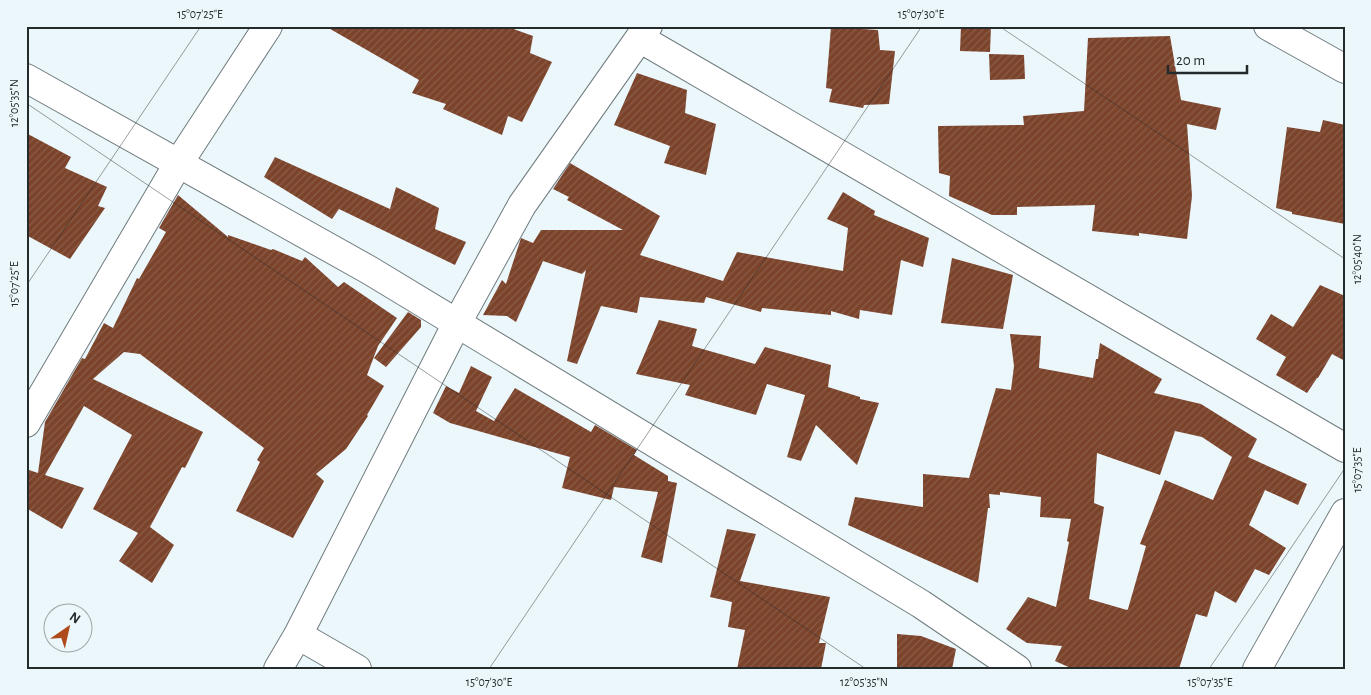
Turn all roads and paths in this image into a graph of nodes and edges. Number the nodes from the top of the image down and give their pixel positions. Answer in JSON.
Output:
{"nodes":[{"id":1,"x":268,"y":26,"type":"edge"},
{"id":2,"x":1268,"y":26,"type":"edge"},
{"id":3,"x":644,"y":33,"type":"edge"},
{"id":4,"x":1345,"y":68,"type":"edge"},
{"id":5,"x":26,"y":78,"type":"edge"},
{"id":6,"x":178,"y":164,"type":"junction"},
{"id":7,"x":457,"y":323,"type":"junction"},
{"id":8,"x":26,"y":423,"type":"edge"},
{"id":9,"x":1345,"y":448,"type":"edge"},
{"id":10,"x":1345,"y":513,"type":"edge"},
{"id":11,"x":298,"y":635,"type":"junction"},
{"id":12,"x":278,"y":669,"type":"edge"},
{"id":13,"x":357,"y":669,"type":"edge"},
{"id":14,"x":1017,"y":669,"type":"edge"},
{"id":15,"x":1257,"y":669,"type":"edge"}],
"edges":[{"from":1,"to":6,"type":"street"},
{"from":2,"to":4,"type":"street"},
{"from":3,"to":7,"type":"street"},
{"from":3,"to":9,"type":"street"},
{"from":5,"to":6,"type":"street"},
{"from":6,"to":7,"type":"street"},
{"from":6,"to":8,"type":"street"},
{"from":7,"to":11,"type":"street"},
{"from":7,"to":14,"type":"street"},
{"from":10,"to":15,"type":"street"},
{"from":11,"to":12,"type":"street"},
{"from":11,"to":13,"type":"street"}]}
